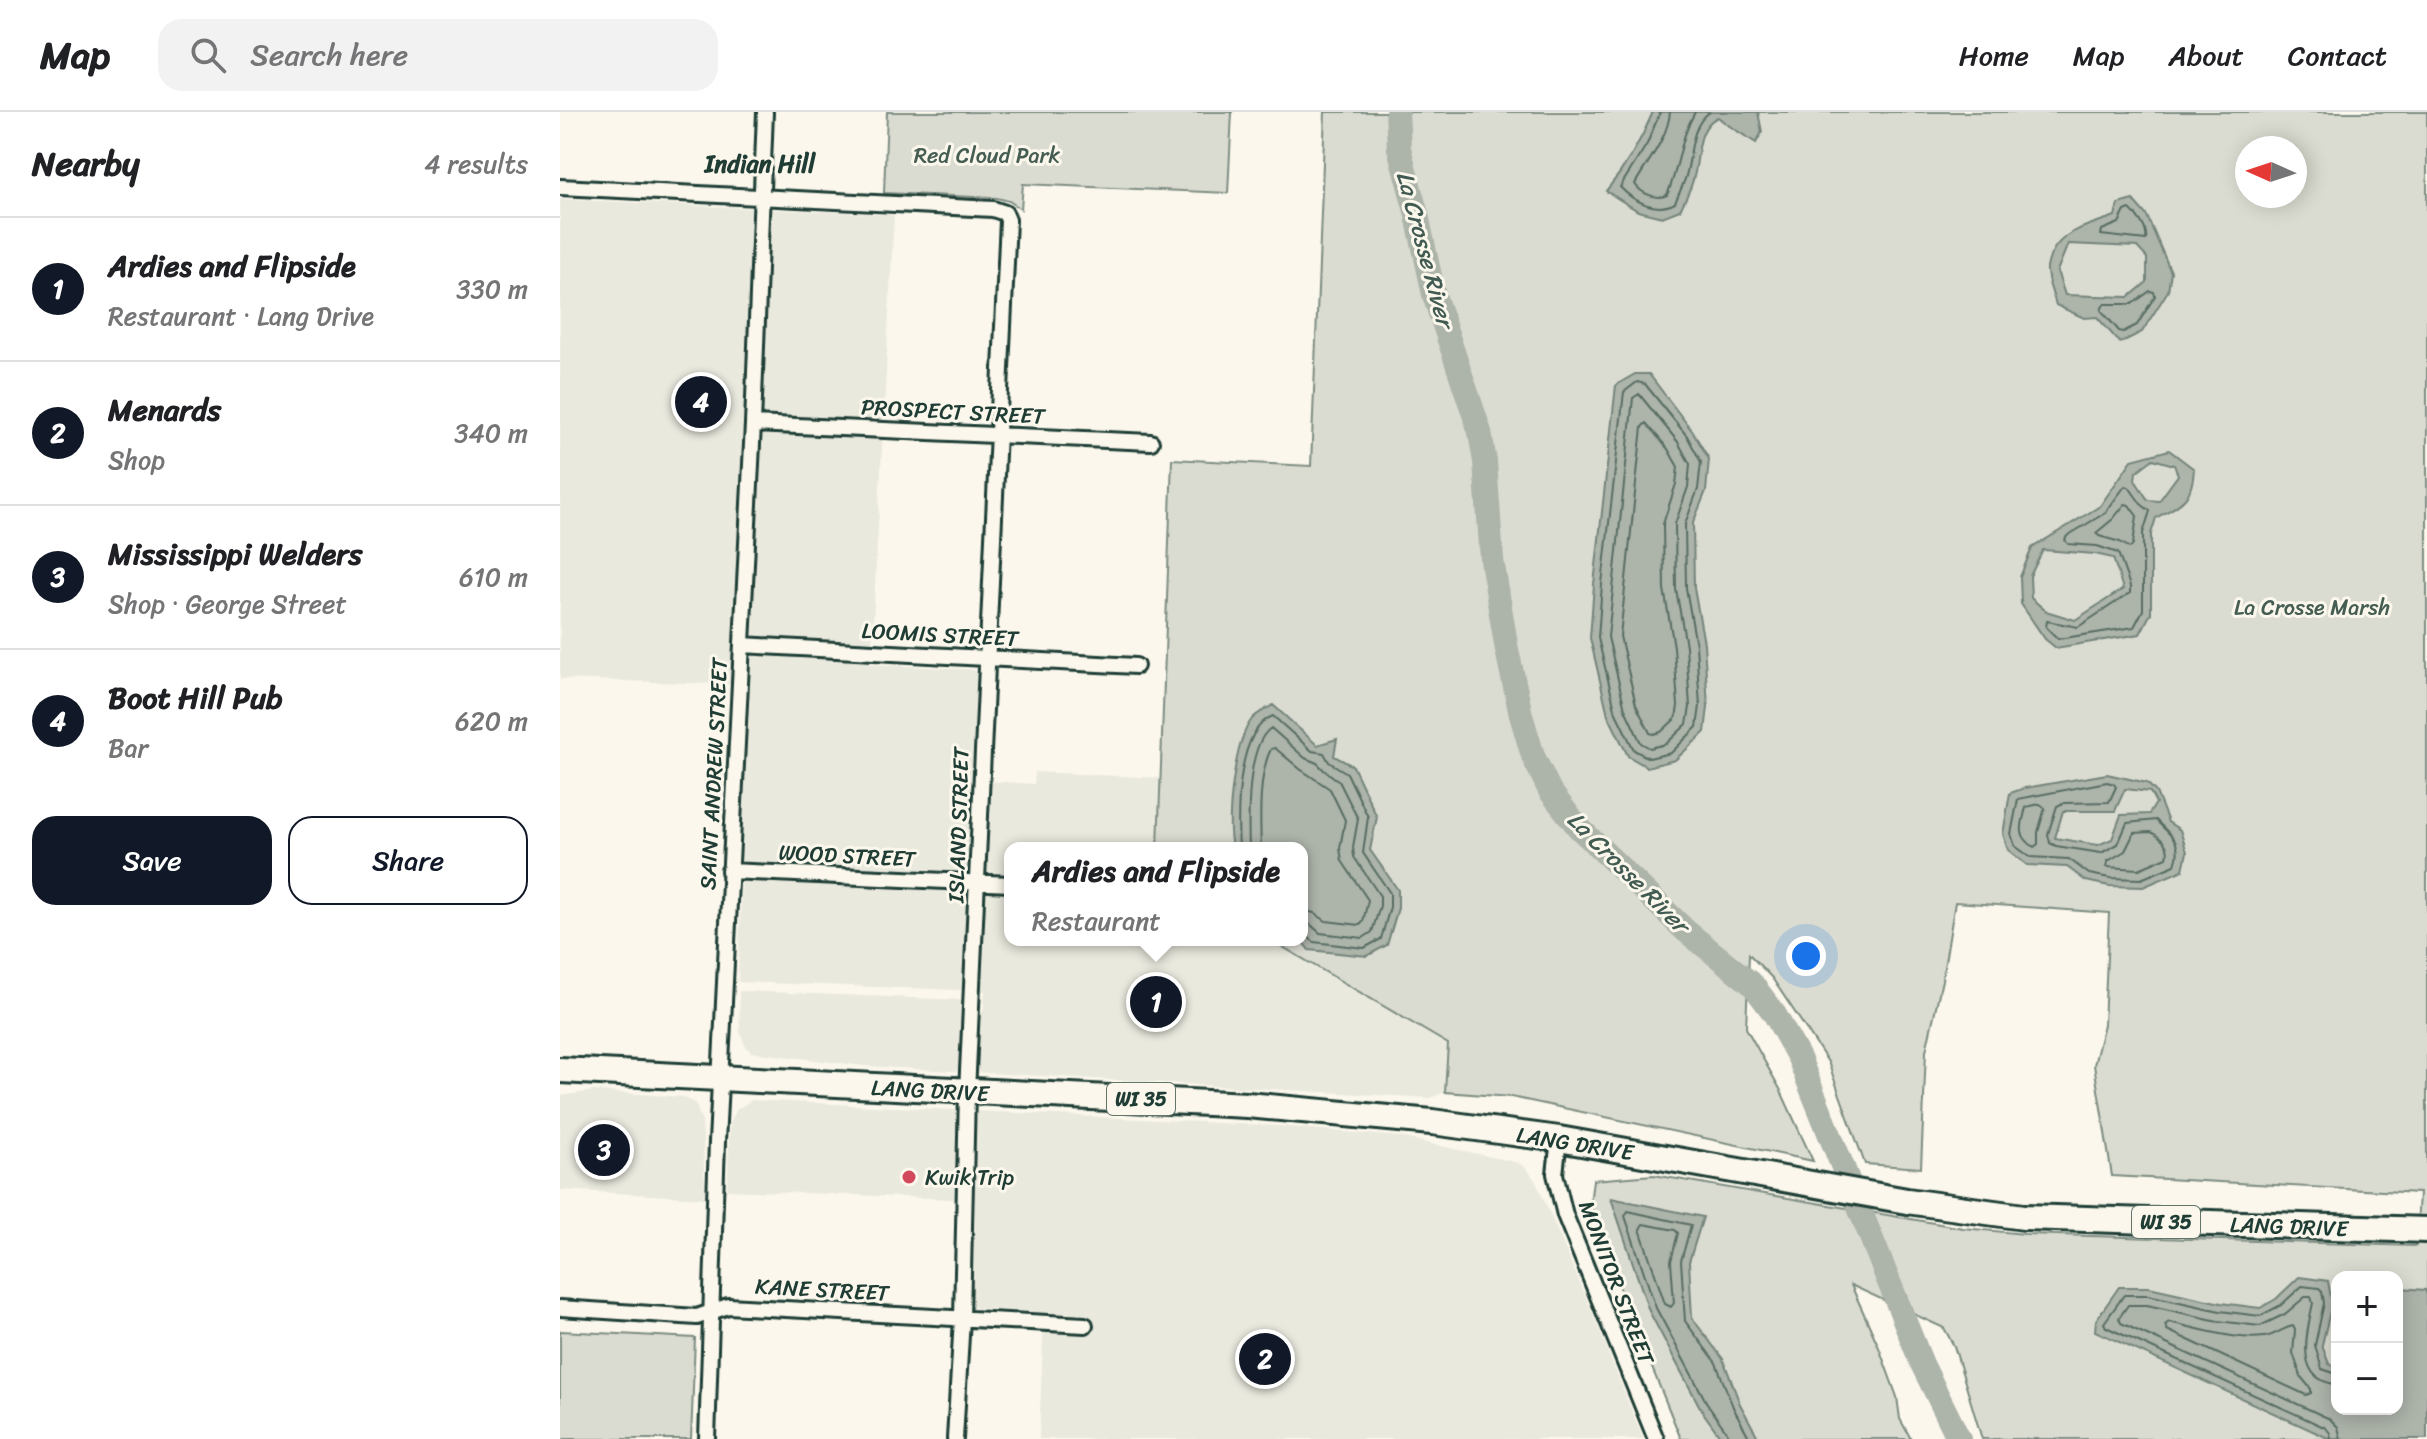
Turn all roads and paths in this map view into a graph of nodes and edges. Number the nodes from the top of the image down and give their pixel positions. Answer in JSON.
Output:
{"nodes":[{"id":1,"x":765,"y":112,"type":"edge"},
{"id":2,"x":560,"y":187,"type":"edge"},
{"id":3,"x":761,"y":198,"type":"junction"},
{"id":4,"x":753,"y":424,"type":"junction"},
{"id":5,"x":998,"y":436,"type":"junction"},
{"id":6,"x":1151,"y":442,"type":"dead end"},
{"id":7,"x":742,"y":645,"type":"junction"},
{"id":8,"x":987,"y":658,"type":"junction"},
{"id":9,"x":1136,"y":666,"type":"dead end"},
{"id":10,"x":729,"y":871,"type":"junction"},
{"id":11,"x":978,"y":883,"type":"junction"},
{"id":12,"x":1004,"y":884,"type":"edge"},
{"id":13,"x":560,"y":1070,"type":"edge"},
{"id":14,"x":721,"y":1078,"type":"junction"},
{"id":15,"x":967,"y":1092,"type":"junction"},
{"id":16,"x":1559,"y":1139,"type":"junction"},
{"id":17,"x":2427,"y":1230,"type":"edge"},
{"id":18,"x":560,"y":1308,"type":"edge"},
{"id":19,"x":711,"y":1312,"type":"junction"},
{"id":20,"x":962,"y":1318,"type":"junction"},
{"id":21,"x":1085,"y":1325,"type":"dead end"},
{"id":22,"x":707,"y":1439,"type":"edge"},
{"id":23,"x":955,"y":1439,"type":"edge"},
{"id":24,"x":1656,"y":1439,"type":"edge"}],
"edges":[{"from":1,"to":3,"type":"street","name":"SAINT ANDREW STREET"},
{"from":2,"to":3,"type":"street"},
{"from":3,"to":4,"type":"street","name":"SAINT ANDREW STREET"},
{"from":3,"to":5,"type":"street","name":"ISLAND STREET"},
{"from":4,"to":5,"type":"street","name":"PROSPECT STREET"},
{"from":4,"to":7,"type":"street","name":"SAINT ANDREW STREET"},
{"from":5,"to":6,"type":"street","name":"PROSPECT STREET"},
{"from":5,"to":8,"type":"street","name":"ISLAND STREET"},
{"from":7,"to":8,"type":"street","name":"LOOMIS STREET"},
{"from":7,"to":10,"type":"street","name":"SAINT ANDREW STREET"},
{"from":8,"to":9,"type":"street","name":"LOOMIS STREET"},
{"from":8,"to":11,"type":"street","name":"ISLAND STREET"},
{"from":10,"to":11,"type":"street","name":"WOOD STREET"},
{"from":10,"to":14,"type":"street","name":"SAINT ANDREW STREET"},
{"from":11,"to":12,"type":"street","name":"WOOD STREET"},
{"from":11,"to":15,"type":"street","name":"ISLAND STREET"},
{"from":13,"to":14,"type":"main road","number":"WI 35"},
{"from":14,"to":15,"type":"main road","name":"LANG DRIVE","number":"WI 35"},
{"from":14,"to":19,"type":"street","name":"SAINT ANDREW STREET"},
{"from":15,"to":16,"type":"main road","name":"LANG DRIVE","number":"WI 35"},
{"from":15,"to":20,"type":"street","name":"ISLAND STREET"},
{"from":16,"to":17,"type":"main road","name":"LANG DRIVE","number":"WI 35"},
{"from":16,"to":24,"type":"street","name":"MONITOR STREET"},
{"from":18,"to":19,"type":"street","name":"KANE STREET"},
{"from":19,"to":20,"type":"street","name":"KANE STREET"},
{"from":19,"to":22,"type":"street","name":"SAINT ANDREW STREET"},
{"from":20,"to":21,"type":"street","name":"KANE STREET"},
{"from":20,"to":23,"type":"street","name":"ISLAND STREET"}]}
